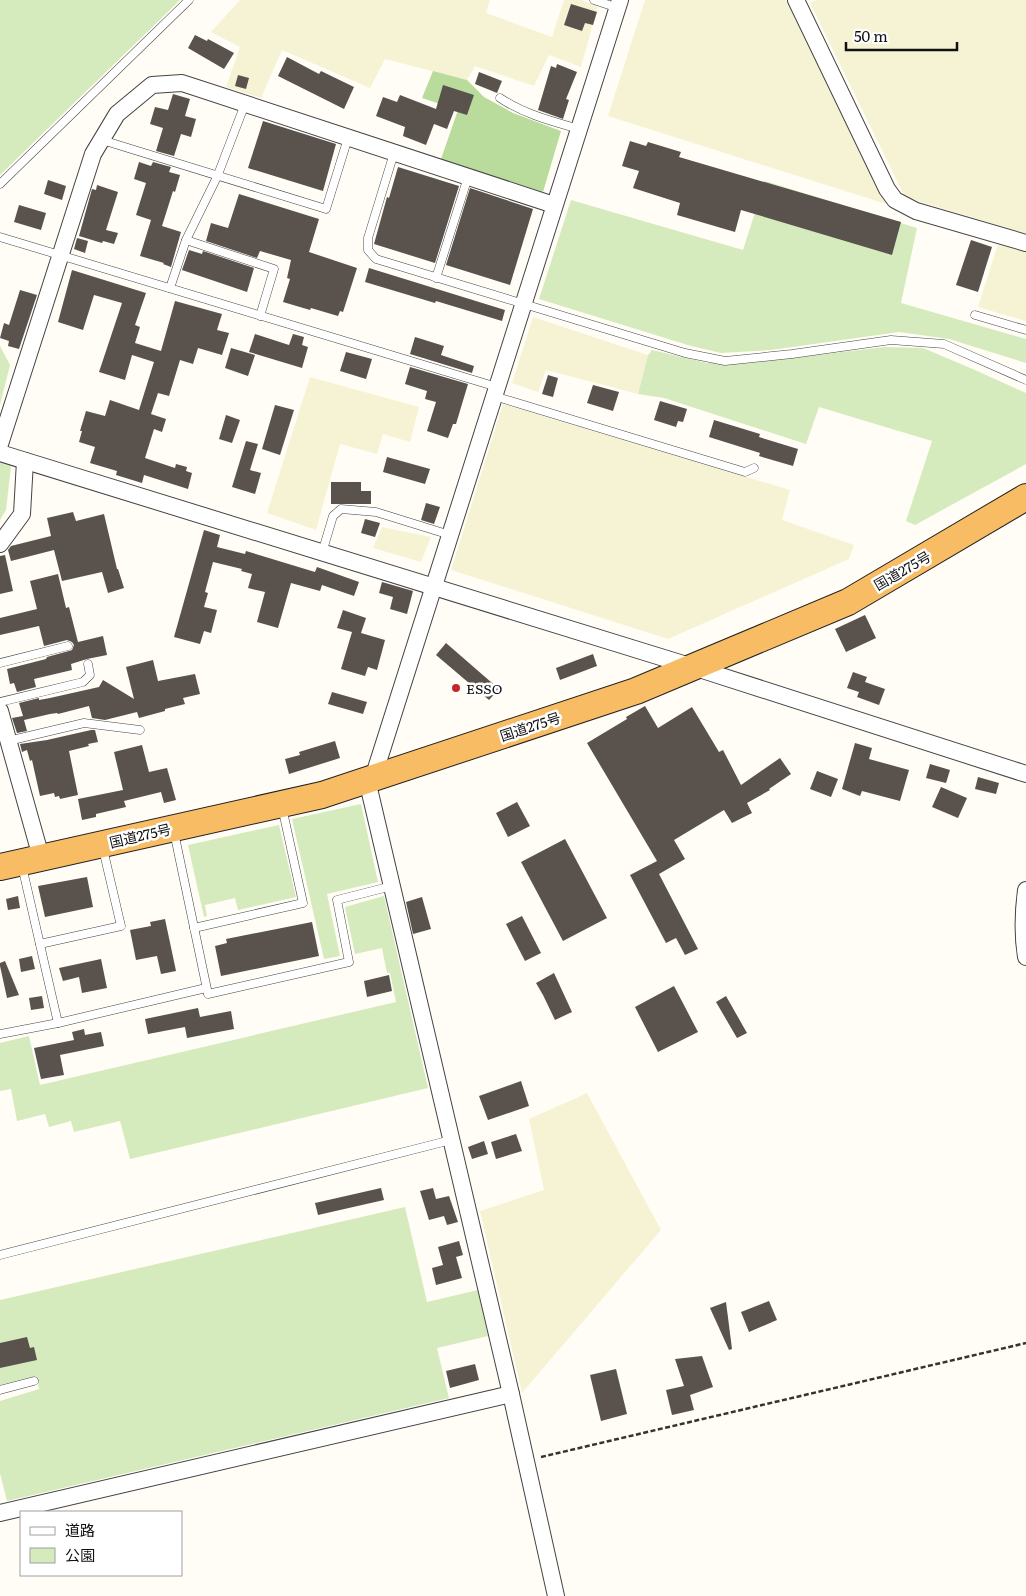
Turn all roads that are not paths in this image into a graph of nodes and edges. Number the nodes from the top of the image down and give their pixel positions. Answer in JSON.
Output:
{"nodes":[{"id":1,"x":189,"y":0,"type":"edge"},
{"id":2,"x":594,"y":0,"type":"edge"},
{"id":3,"x":796,"y":0,"type":"edge"},
{"id":4,"x":619,"y":4,"type":"edge"},
{"id":5,"x":500,"y":98,"type":"dead end"},
{"id":6,"x":245,"y":104,"type":"junction"},
{"id":7,"x":579,"y":129,"type":"junction"},
{"id":8,"x":348,"y":138,"type":"junction"},
{"id":9,"x":102,"y":140,"type":"junction"},
{"id":10,"x":394,"y":153,"type":"junction"},
{"id":11,"x":217,"y":177,"type":"junction"},
{"id":12,"x":468,"y":177,"type":"junction"},
{"id":13,"x":0,"y":184,"type":"edge"},
{"id":14,"x":554,"y":205,"type":"junction"},
{"id":15,"x":0,"y":237,"type":"edge"},
{"id":16,"x":186,"y":240,"type":"junction"},
{"id":17,"x":1026,"y":243,"type":"edge"},
{"id":18,"x":61,"y":255,"type":"junction"},
{"id":19,"x":436,"y":278,"type":"junction"},
{"id":20,"x":170,"y":288,"type":"junction"},
{"id":21,"x":523,"y":305,"type":"junction"},
{"id":22,"x":975,"y":315,"type":"dead end"},
{"id":23,"x":260,"y":316,"type":"junction"},
{"id":24,"x":1026,"y":330,"type":"edge"},
{"id":25,"x":1026,"y":380,"type":"edge"},
{"id":26,"x":495,"y":392,"type":"junction"},
{"id":27,"x":0,"y":444,"type":"edge"},
{"id":28,"x":0,"y":453,"type":"edge"},
{"id":29,"x":25,"y":461,"type":"junction"},
{"id":30,"x":754,"y":468,"type":"dead end"},
{"id":31,"x":1026,"y":497,"type":"edge"},
{"id":32,"x":450,"y":535,"type":"junction"},
{"id":33,"x":0,"y":544,"type":"edge"},
{"id":34,"x":322,"y":553,"type":"junction"},
{"id":35,"x":433,"y":587,"type":"junction"},
{"id":36,"x":68,"y":646,"type":"dead end"},
{"id":37,"x":0,"y":663,"type":"edge"},
{"id":38,"x":88,"y":664,"type":"dead end"},
{"id":39,"x":693,"y":667,"type":"junction"},
{"id":40,"x":0,"y":702,"type":"edge"},
{"id":41,"x":0,"y":711,"type":"edge"},
{"id":42,"x":140,"y":730,"type":"dead end"},
{"id":43,"x":8,"y":741,"type":"junction"},
{"id":44,"x":1026,"y":774,"type":"edge"},
{"id":45,"x":370,"y":779,"type":"junction"},
{"id":46,"x":281,"y":804,"type":"junction"},
{"id":47,"x":173,"y":828,"type":"junction"},
{"id":48,"x":102,"y":844,"type":"junction"},
{"id":49,"x":20,"y":862,"type":"edge"},
{"id":50,"x":392,"y":886,"type":"junction"},
{"id":51,"x":1026,"y":890,"type":"edge"},
{"id":52,"x":194,"y":928,"type":"junction"},
{"id":53,"x":40,"y":944,"type":"junction"},
{"id":54,"x":1026,"y":957,"type":"edge"},
{"id":55,"x":206,"y":988,"type":"junction"},
{"id":56,"x":58,"y":1023,"type":"junction"},
{"id":57,"x":0,"y":1034,"type":"edge"},
{"id":58,"x":451,"y":1140,"type":"junction"},
{"id":59,"x":0,"y":1255,"type":"edge"},
{"id":60,"x":34,"y":1381,"type":"dead end"},
{"id":61,"x":0,"y":1390,"type":"edge"},
{"id":62,"x":511,"y":1394,"type":"junction"},
{"id":63,"x":0,"y":1513,"type":"edge"},
{"id":64,"x":556,"y":1596,"type":"edge"}],
"edges":[{"from":1,"to":13,"type":"lane"},
{"from":2,"to":4,"type":"lane"},
{"from":3,"to":17,"type":"street"},
{"from":4,"to":7,"type":"street"},
{"from":5,"to":7,"type":"lane"},
{"from":6,"to":8,"type":"street"},
{"from":6,"to":9,"type":"street"},
{"from":6,"to":11,"type":"lane"},
{"from":7,"to":14,"type":"street"},
{"from":8,"to":10,"type":"street"},
{"from":8,"to":11,"type":"lane"},
{"from":9,"to":11,"type":"lane"},
{"from":9,"to":18,"type":"street"},
{"from":10,"to":12,"type":"street"},
{"from":10,"to":19,"type":"lane"},
{"from":11,"to":16,"type":"lane"},
{"from":12,"to":14,"type":"street"},
{"from":12,"to":19,"type":"lane"},
{"from":14,"to":21,"type":"street"},
{"from":15,"to":18,"type":"lane"},
{"from":16,"to":20,"type":"lane"},
{"from":16,"to":23,"type":"lane"},
{"from":18,"to":20,"type":"lane"},
{"from":18,"to":27,"type":"street"},
{"from":19,"to":21,"type":"lane"},
{"from":20,"to":23,"type":"lane"},
{"from":21,"to":25,"type":"lane"},
{"from":21,"to":26,"type":"street"},
{"from":22,"to":24,"type":"lane"},
{"from":23,"to":26,"type":"lane"},
{"from":26,"to":30,"type":"lane"},
{"from":26,"to":32,"type":"street"},
{"from":28,"to":29,"type":"street"},
{"from":29,"to":33,"type":"street"},
{"from":29,"to":34,"type":"street"},
{"from":31,"to":39,"type":"highway","name":"国道275号"},
{"from":32,"to":34,"type":"lane"},
{"from":32,"to":35,"type":"street"},
{"from":34,"to":35,"type":"street"},
{"from":35,"to":39,"type":"street"},
{"from":35,"to":45,"type":"street"},
{"from":36,"to":37,"type":"lane"},
{"from":38,"to":40,"type":"lane"},
{"from":39,"to":44,"type":"street"},
{"from":39,"to":45,"type":"highway","name":"国道275号"},
{"from":41,"to":43,"type":"street"},
{"from":42,"to":43,"type":"lane"},
{"from":43,"to":49,"type":"street"},
{"from":45,"to":46,"type":"highway","name":"国道275号"},
{"from":45,"to":50,"type":"street"},
{"from":46,"to":47,"type":"highway","name":"国道275号"},
{"from":46,"to":52,"type":"lane"},
{"from":47,"to":48,"type":"highway","name":"国道275号"},
{"from":47,"to":52,"type":"lane"},
{"from":48,"to":49,"type":"highway","name":"国道275号"},
{"from":48,"to":53,"type":"lane"},
{"from":49,"to":53,"type":"lane"},
{"from":50,"to":55,"type":"lane"},
{"from":50,"to":58,"type":"street"},
{"from":51,"to":54,"type":"street"},
{"from":52,"to":55,"type":"lane"},
{"from":53,"to":56,"type":"lane"},
{"from":55,"to":56,"type":"lane"},
{"from":56,"to":57,"type":"lane"},
{"from":58,"to":59,"type":"lane"},
{"from":58,"to":62,"type":"street"},
{"from":60,"to":61,"type":"lane"},
{"from":62,"to":63,"type":"street"},
{"from":62,"to":64,"type":"street"}]}
